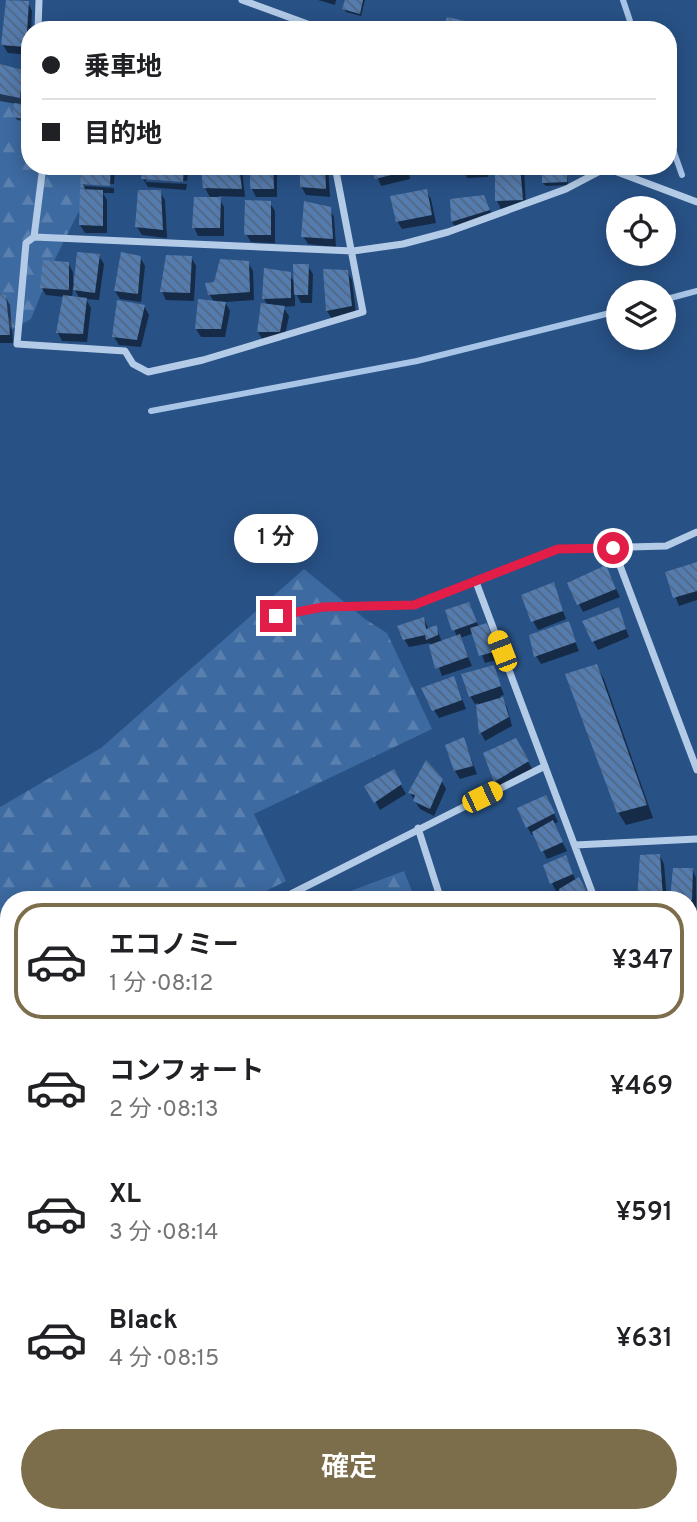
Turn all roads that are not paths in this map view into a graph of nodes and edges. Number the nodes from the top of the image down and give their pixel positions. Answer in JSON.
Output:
{"nodes":[{"id":1,"x":39,"y":0,"type":"edge"},
{"id":2,"x":242,"y":0,"type":"edge"},
{"id":3,"x":296,"y":20,"type":"edge"},
{"id":4,"x":38,"y":21,"type":"edge"},
{"id":5,"x":42,"y":175,"type":"edge"},
{"id":6,"x":337,"y":175,"type":"edge"},
{"id":7,"x":591,"y":175,"type":"edge"},
{"id":8,"x":626,"y":175,"type":"edge"},
{"id":9,"x":697,"y":202,"type":"edge"},
{"id":10,"x":34,"y":237,"type":"junction"},
{"id":11,"x":353,"y":251,"type":"junction"},
{"id":12,"x":697,"y":532,"type":"edge"},
{"id":13,"x":613,"y":548,"type":"junction"},
{"id":14,"x":475,"y":582,"type":"junction"},
{"id":15,"x":276,"y":616,"type":"dead end"},
{"id":16,"x":545,"y":766,"type":"junction"},
{"id":17,"x":697,"y":769,"type":"edge"},
{"id":18,"x":418,"y":828,"type":"junction"},
{"id":19,"x":697,"y":839,"type":"edge"},
{"id":20,"x":575,"y":845,"type":"junction"},
{"id":21,"x":296,"y":891,"type":"edge"},
{"id":22,"x":439,"y":891,"type":"edge"},
{"id":23,"x":592,"y":891,"type":"edge"}],
"edges":[{"from":1,"to":4,"type":"street"},
{"from":2,"to":3,"type":"street"},
{"from":5,"to":10,"type":"street"},
{"from":6,"to":11,"type":"street"},
{"from":7,"to":11,"type":"street"},
{"from":8,"to":9,"type":"street"},
{"from":10,"to":11,"type":"street"},
{"from":10,"to":11,"type":"street"},
{"from":12,"to":13,"type":"street"},
{"from":13,"to":14,"type":"street"},
{"from":13,"to":17,"type":"street"},
{"from":14,"to":15,"type":"street"},
{"from":14,"to":16,"type":"street"},
{"from":16,"to":18,"type":"street"},
{"from":16,"to":20,"type":"street"},
{"from":18,"to":21,"type":"street"},
{"from":18,"to":22,"type":"street"},
{"from":19,"to":20,"type":"street"},
{"from":20,"to":23,"type":"street"}]}
